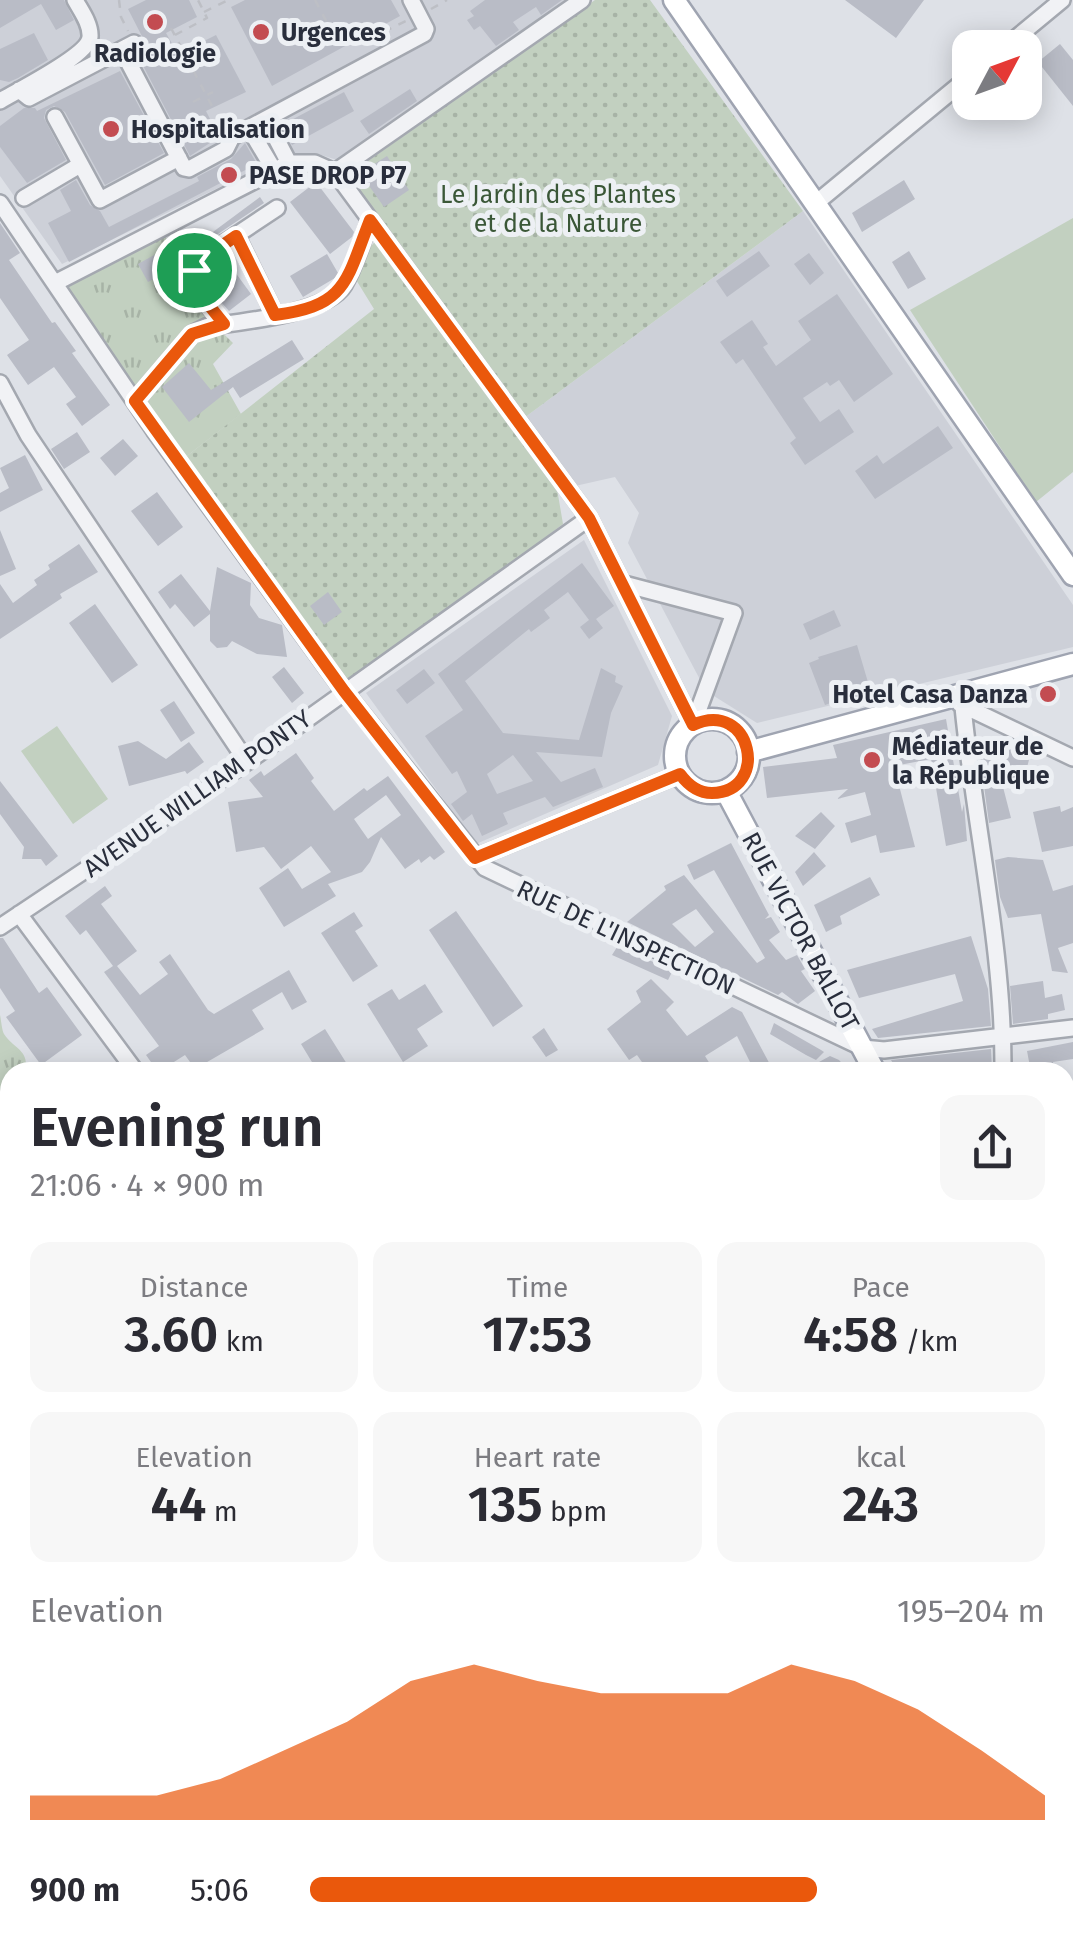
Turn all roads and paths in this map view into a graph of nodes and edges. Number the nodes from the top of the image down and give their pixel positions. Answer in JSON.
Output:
{"nodes":[{"id":1,"x":75,"y":0,"type":"edge"},
{"id":2,"x":119,"y":0,"type":"edge"},
{"id":3,"x":198,"y":0,"type":"edge"},
{"id":4,"x":228,"y":0,"type":"edge"},
{"id":5,"x":315,"y":0,"type":"edge"},
{"id":6,"x":448,"y":0,"type":"edge"},
{"id":7,"x":582,"y":0,"type":"edge"},
{"id":8,"x":674,"y":0,"type":"edge"},
{"id":9,"x":1062,"y":0,"type":"edge"},
{"id":10,"x":414,"y":7,"type":"edge"},
{"id":11,"x":204,"y":12,"type":"junction"},
{"id":12,"x":336,"y":27,"type":"dead end"},
{"id":13,"x":171,"y":28,"type":"dead end"},
{"id":14,"x":1026,"y":30,"type":"edge"},
{"id":15,"x":174,"y":35,"type":"junction"},
{"id":16,"x":358,"y":40,"type":"dead end"},
{"id":17,"x":128,"y":46,"type":"junction"},
{"id":18,"x":19,"y":90,"type":"junction"},
{"id":19,"x":952,"y":91,"type":"edge"},
{"id":20,"x":213,"y":92,"type":"dead end"},
{"id":21,"x":206,"y":95,"type":"junction"},
{"id":22,"x":0,"y":102,"type":"edge"},
{"id":23,"x":193,"y":102,"type":"dead end"},
{"id":24,"x":213,"y":108,"type":"dead end"},
{"id":25,"x":55,"y":118,"type":"dead end"},
{"id":26,"x":266,"y":119,"type":"junction"},
{"id":27,"x":249,"y":128,"type":"junction"},
{"id":28,"x":179,"y":158,"type":"junction"},
{"id":29,"x":80,"y":165,"type":"junction"},
{"id":30,"x":282,"y":167,"type":"junction"},
{"id":31,"x":336,"y":172,"type":"junction"},
{"id":32,"x":24,"y":198,"type":"dead end"},
{"id":33,"x":816,"y":203,"type":"junction"},
{"id":34,"x":2,"y":208,"type":"edge"},
{"id":35,"x":277,"y":208,"type":"dead end"},
{"id":36,"x":370,"y":220,"type":"junction"},
{"id":37,"x":236,"y":236,"type":"junction"},
{"id":38,"x":55,"y":283,"type":"junction"},
{"id":39,"x":275,"y":315,"type":"junction"},
{"id":40,"x":224,"y":324,"type":"junction"},
{"id":41,"x":0,"y":383,"type":"edge"},
{"id":42,"x":135,"y":401,"type":"junction"},
{"id":43,"x":589,"y":518,"type":"junction"},
{"id":44,"x":1073,"y":575,"type":"edge"},
{"id":45,"x":624,"y":584,"type":"junction"},
{"id":46,"x":1073,"y":664,"type":"edge"},
{"id":47,"x":344,"y":691,"type":"junction"},
{"id":48,"x":957,"y":701,"type":"junction"},
{"id":49,"x":693,"y":725,"type":"junction"},
{"id":50,"x":748,"y":752,"type":"junction"},
{"id":51,"x":1073,"y":758,"type":"edge"},
{"id":52,"x":246,"y":762,"type":"junction"},
{"id":53,"x":680,"y":774,"type":"junction"},
{"id":54,"x":726,"y":790,"type":"junction"},
{"id":55,"x":475,"y":858,"type":"junction"},
{"id":56,"x":20,"y":914,"type":"junction"},
{"id":57,"x":0,"y":928,"type":"edge"},
{"id":58,"x":1073,"y":1028,"type":"edge"},
{"id":59,"x":1003,"y":1038,"type":"junction"},
{"id":60,"x":863,"y":1048,"type":"junction"},
{"id":61,"x":129,"y":1062,"type":"edge"},
{"id":62,"x":870,"y":1062,"type":"edge"},
{"id":63,"x":1003,"y":1062,"type":"edge"}],
"edges":[{"from":1,"to":18,"type":"street"},
{"from":2,"to":17,"type":"path"},
{"from":3,"to":11,"type":"path"},
{"from":4,"to":11,"type":"path"},
{"from":5,"to":12,"type":"path"},
{"from":6,"to":10,"type":"path"},
{"from":7,"to":31,"type":"street"},
{"from":8,"to":33,"type":"main road"},
{"from":9,"to":14,"type":"street"},
{"from":10,"to":16,"type":"path"},
{"from":10,"to":26,"type":"street"},
{"from":11,"to":15,"type":"path"},
{"from":13,"to":15,"type":"path"},
{"from":15,"to":21,"type":"path"},
{"from":17,"to":18,"type":"street"},
{"from":17,"to":28,"type":"street"},
{"from":18,"to":22,"type":"street"},
{"from":19,"to":33,"type":"street"},
{"from":20,"to":21,"type":"path"},
{"from":21,"to":23,"type":"path"},
{"from":21,"to":24,"type":"path"},
{"from":25,"to":29,"type":"street"},
{"from":26,"to":27,"type":"street"},
{"from":26,"to":30,"type":"street"},
{"from":27,"to":28,"type":"street"},
{"from":27,"to":30,"type":"street"},
{"from":28,"to":29,"type":"street"},
{"from":29,"to":32,"type":"street"},
{"from":30,"to":31,"type":"street"},
{"from":30,"to":38,"type":"street"},
{"from":31,"to":36,"type":"street"},
{"from":33,"to":44,"type":"main road"},
{"from":34,"to":38,"type":"street","name":"RUE DE L'INSPECTION"},
{"from":35,"to":37,"type":"street"},
{"from":36,"to":39,"type":"street"},
{"from":36,"to":43,"type":"street"},
{"from":37,"to":39,"type":"street"},
{"from":37,"to":40,"type":"street"},
{"from":38,"to":42,"type":"street","name":"RUE DE L'INSPECTION"},
{"from":39,"to":40,"type":"street"},
{"from":40,"to":42,"type":"street"},
{"from":41,"to":52,"type":"street"},
{"from":42,"to":47,"type":"street","name":"RUE DE L'INSPECTION"},
{"from":43,"to":45,"type":"street"},
{"from":43,"to":47,"type":"street","name":"AVENUE WILLIAM PONTY"},
{"from":45,"to":49,"type":"street"},
{"from":45,"to":49,"type":"street"},
{"from":46,"to":48,"type":"main road"},
{"from":47,"to":52,"type":"street","name":"AVENUE WILLIAM PONTY"},
{"from":47,"to":55,"type":"street","name":"RUE DE L'INSPECTION"},
{"from":48,"to":50,"type":"main road"},
{"from":48,"to":51,"type":"street"},
{"from":48,"to":59,"type":"street"},
{"from":49,"to":50,"type":"main road"},
{"from":49,"to":53,"type":"main road"},
{"from":50,"to":54,"type":"main road"},
{"from":52,"to":56,"type":"street","name":"AVENUE WILLIAM PONTY"},
{"from":53,"to":54,"type":"main road"},
{"from":53,"to":55,"type":"street"},
{"from":54,"to":60,"type":"main road","name":"RUE VICTOR BALLOT"},
{"from":55,"to":60,"type":"street","name":"RUE DE L'INSPECTION"},
{"from":56,"to":57,"type":"street","name":"AVENUE WILLIAM PONTY"},
{"from":56,"to":61,"type":"street"},
{"from":58,"to":59,"type":"street"},
{"from":59,"to":60,"type":"street"},
{"from":59,"to":63,"type":"street"},
{"from":60,"to":62,"type":"main road","name":"RUE VICTOR BALLOT"}]}
